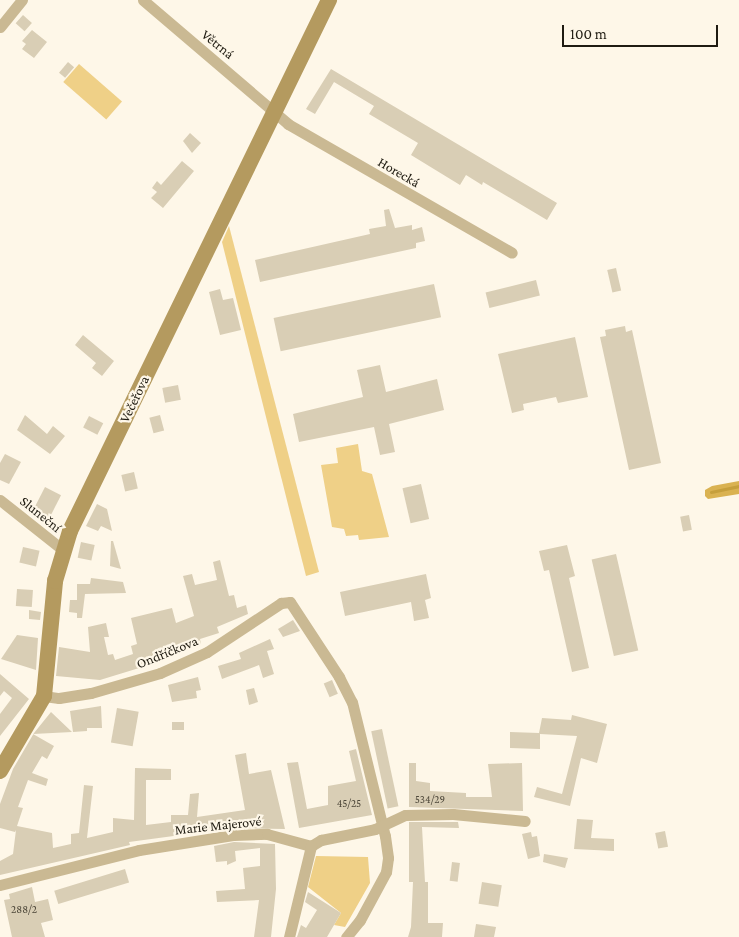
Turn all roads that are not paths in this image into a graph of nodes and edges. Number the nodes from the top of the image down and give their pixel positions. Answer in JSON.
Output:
{"nodes":[{"id":1,"x":22,"y":0,"type":"edge"},
{"id":2,"x":143,"y":0,"type":"edge"},
{"id":3,"x":329,"y":0,"type":"edge"},
{"id":4,"x":0,"y":27,"type":"edge"},
{"id":5,"x":273,"y":112,"type":"junction"},
{"id":6,"x":512,"y":253,"type":"dead end"},
{"id":7,"x":0,"y":500,"type":"edge"},
{"id":8,"x":63,"y":550,"type":"junction"},
{"id":9,"x":44,"y":696,"type":"junction"},
{"id":10,"x":0,"y":771,"type":"edge"},
{"id":11,"x":525,"y":821,"type":"dead end"},
{"id":12,"x":382,"y":824,"type":"junction"},
{"id":13,"x":311,"y":846,"type":"junction"},
{"id":14,"x":0,"y":885,"type":"edge"},
{"id":15,"x":289,"y":937,"type":"edge"},
{"id":16,"x":346,"y":937,"type":"edge"}],
"edges":[{"from":1,"to":4,"type":"street"},
{"from":2,"to":5,"type":"street","name":"Větrná"},
{"from":3,"to":5,"type":"street","name":"Večeřova"},
{"from":5,"to":6,"type":"street","name":"Horecká"},
{"from":5,"to":8,"type":"street","name":"Večeřova"},
{"from":7,"to":8,"type":"street","name":"Sluneční"},
{"from":8,"to":9,"type":"street","name":"Večeřova"},
{"from":9,"to":10,"type":"street","name":"Večeřova"},
{"from":9,"to":12,"type":"street","name":"Ondříčkova"},
{"from":11,"to":12,"type":"street"},
{"from":12,"to":13,"type":"street"},
{"from":12,"to":16,"type":"street"},
{"from":13,"to":14,"type":"street","name":"Marie Majerové"},
{"from":13,"to":15,"type":"street"}]}
